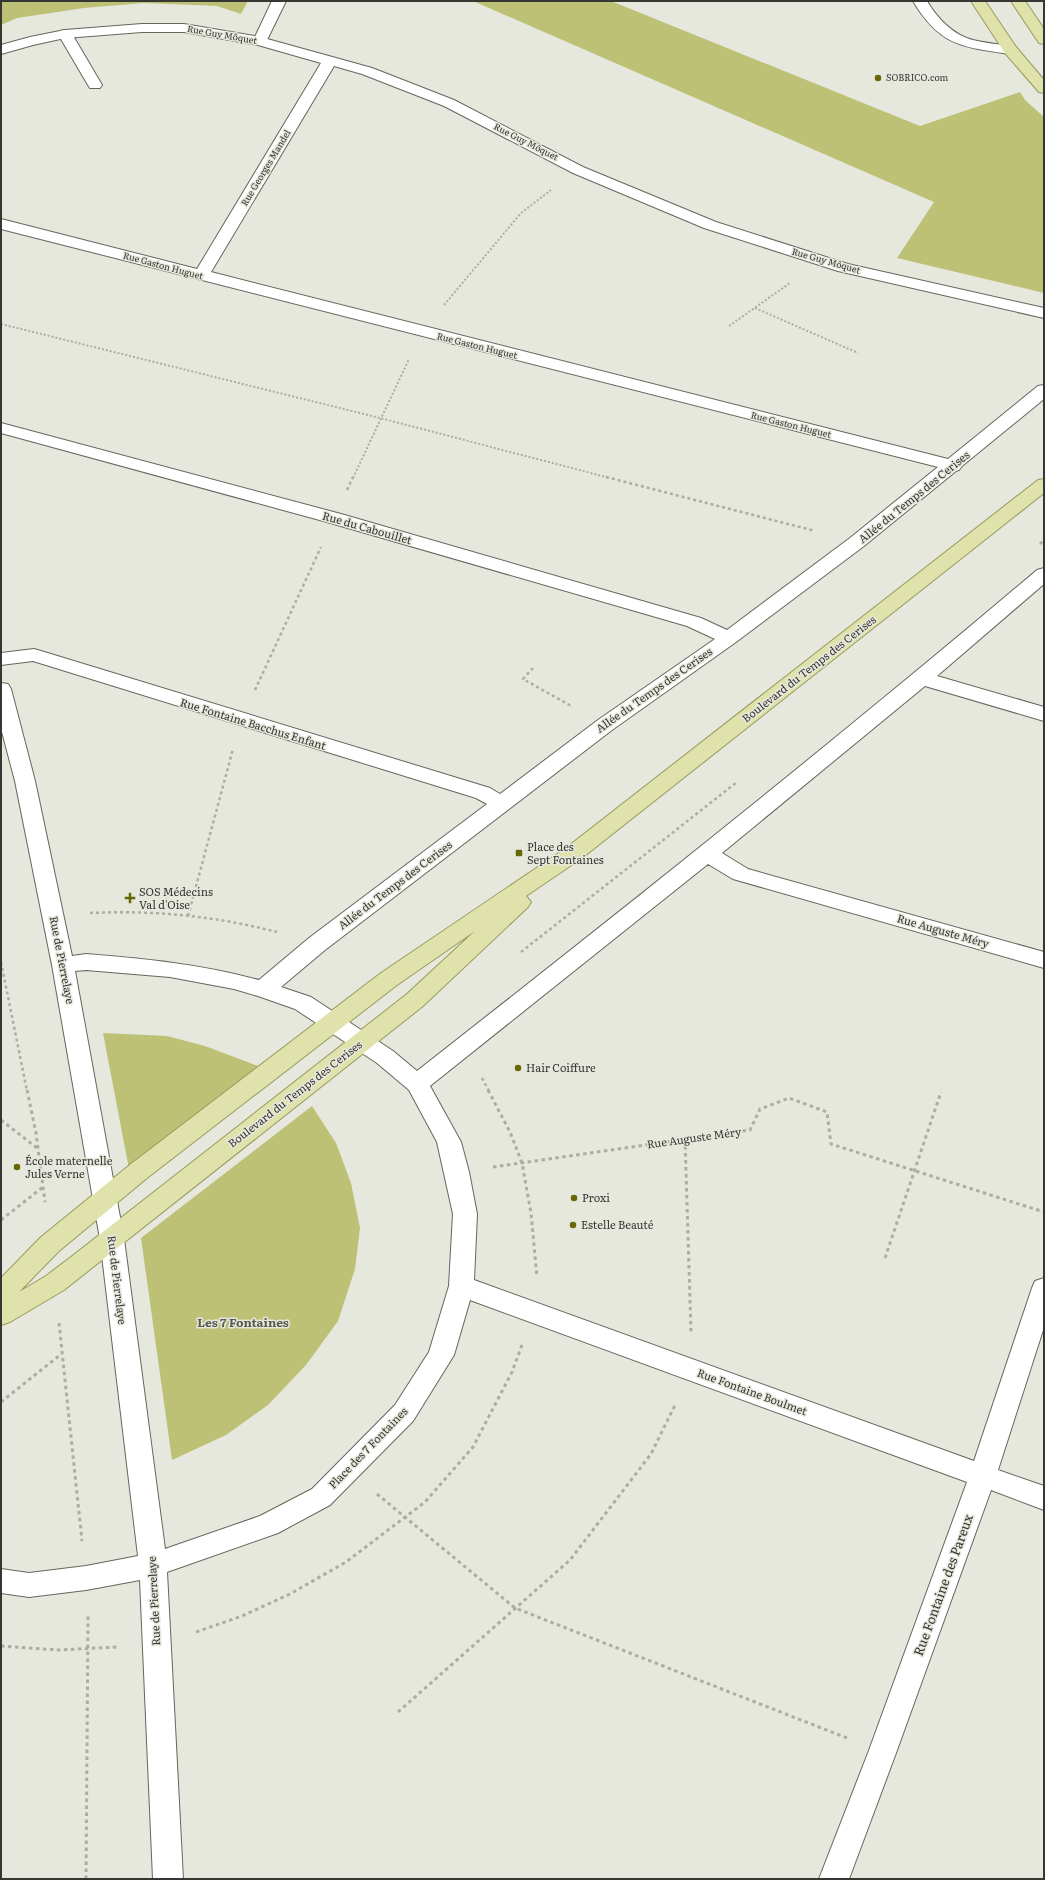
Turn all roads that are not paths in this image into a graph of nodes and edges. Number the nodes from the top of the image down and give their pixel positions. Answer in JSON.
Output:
{"nodes":[{"id":1,"x":279,"y":1,"type":"edge"},
{"id":2,"x":920,"y":1,"type":"edge"},
{"id":3,"x":978,"y":1,"type":"edge"},
{"id":4,"x":1018,"y":1,"type":"edge"},
{"id":5,"x":65,"y":34,"type":"junction"},
{"id":6,"x":1044,"y":40,"type":"edge"},
{"id":7,"x":260,"y":41,"type":"junction"},
{"id":8,"x":1,"y":50,"type":"edge"},
{"id":9,"x":1010,"y":50,"type":"junction"},
{"id":10,"x":330,"y":60,"type":"junction"},
{"id":11,"x":95,"y":85,"type":"dead end"},
{"id":12,"x":1044,"y":89,"type":"edge"},
{"id":13,"x":1,"y":224,"type":"edge"},
{"id":14,"x":201,"y":276,"type":"junction"},
{"id":15,"x":1044,"y":313,"type":"edge"},
{"id":16,"x":1044,"y":390,"type":"edge"},
{"id":17,"x":1,"y":428,"type":"edge"},
{"id":18,"x":953,"y":466,"type":"junction"},
{"id":19,"x":1044,"y":484,"type":"edge"},
{"id":20,"x":1044,"y":574,"type":"edge"},
{"id":21,"x":729,"y":638,"type":"junction"},
{"id":22,"x":1,"y":659,"type":"edge"},
{"id":23,"x":922,"y":678,"type":"junction"},
{"id":24,"x":1,"y":689,"type":"edge"},
{"id":25,"x":1044,"y":714,"type":"edge"},
{"id":26,"x":502,"y":804,"type":"junction"},
{"id":27,"x":574,"y":853,"type":"junction"},
{"id":28,"x":707,"y":854,"type":"junction"},
{"id":29,"x":1044,"y":960,"type":"edge"},
{"id":30,"x":63,"y":965,"type":"junction"},
{"id":31,"x":263,"y":989,"type":"junction"},
{"id":32,"x":333,"y":1021,"type":"junction"},
{"id":33,"x":361,"y":1041,"type":"junction"},
{"id":34,"x":417,"y":1084,"type":"junction"},
{"id":35,"x":105,"y":1198,"type":"junction"},
{"id":36,"x":112,"y":1239,"type":"junction"},
{"id":37,"x":461,"y":1286,"type":"junction"},
{"id":38,"x":1044,"y":1288,"type":"edge"},
{"id":39,"x":1,"y":1294,"type":"edge"},
{"id":40,"x":1,"y":1315,"type":"edge"},
{"id":41,"x":983,"y":1475,"type":"junction"},
{"id":42,"x":1044,"y":1498,"type":"edge"},
{"id":43,"x":153,"y":1565,"type":"junction"},
{"id":44,"x":1,"y":1581,"type":"edge"},
{"id":45,"x":168,"y":1879,"type":"edge"},
{"id":46,"x":834,"y":1879,"type":"edge"}],
"edges":[{"from":1,"to":7,"type":"street"},
{"from":2,"to":9,"type":"street"},
{"from":3,"to":9,"type":"main road"},
{"from":4,"to":6,"type":"main road"},
{"from":5,"to":7,"type":"street","name":"Rue Guy Môquet"},
{"from":5,"to":8,"type":"street","name":"Rue Guy Môquet"},
{"from":5,"to":11,"type":"street"},
{"from":7,"to":10,"type":"street","name":"Rue Guy Môquet"},
{"from":9,"to":12,"type":"main road"},
{"from":10,"to":14,"type":"street","name":"Rue Georges Mandel"},
{"from":10,"to":15,"type":"street","name":"Rue Guy Môquet"},
{"from":13,"to":14,"type":"street","name":"Rue Gaston Huguet"},
{"from":14,"to":18,"type":"street","name":"Rue Gaston Huguet"},
{"from":16,"to":18,"type":"street","name":"Allée du Temps des Cerises"},
{"from":17,"to":21,"type":"street","name":"Rue du Cabouillet"},
{"from":18,"to":21,"type":"street","name":"Allée du Temps des Cerises"},
{"from":19,"to":27,"type":"main road","name":"Boulevard du Temps des Cerises"},
{"from":20,"to":23,"type":"street"},
{"from":21,"to":26,"type":"street","name":"Allée du Temps des Cerises"},
{"from":22,"to":26,"type":"street","name":"Rue Fontaine Bacchus Enfant"},
{"from":23,"to":25,"type":"street"},
{"from":23,"to":28,"type":"street"},
{"from":24,"to":30,"type":"street","name":"Rue de Pierrelaye"},
{"from":26,"to":31,"type":"street","name":"Allée du Temps des Cerises"},
{"from":27,"to":32,"type":"main road","name":"Boulevard du Temps des Cerises"},
{"from":27,"to":33,"type":"main road","name":"Boulevard du Temps des Cerises"},
{"from":28,"to":29,"type":"street","name":"Rue Auguste Méry"},
{"from":28,"to":34,"type":"street"},
{"from":30,"to":31,"type":"street","name":"Place des 7 Fontaines"},
{"from":30,"to":35,"type":"street","name":"Rue de Pierrelaye"},
{"from":31,"to":32,"type":"street","name":"Place des 7 Fontaines"},
{"from":32,"to":33,"type":"street","name":"Place des 7 Fontaines"},
{"from":32,"to":35,"type":"main road","name":"Boulevard du Temps des Cerises"},
{"from":33,"to":34,"type":"street","name":"Place des 7 Fontaines"},
{"from":33,"to":36,"type":"main road","name":"Boulevard du Temps des Cerises"},
{"from":34,"to":37,"type":"street","name":"Place des 7 Fontaines"},
{"from":35,"to":36,"type":"street","name":"Rue de Pierrelaye"},
{"from":35,"to":39,"type":"main road","name":"Boulevard du Temps des Cerises"},
{"from":36,"to":40,"type":"main road","name":"Boulevard du Temps des Cerises"},
{"from":36,"to":43,"type":"street","name":"Rue de Pierrelaye"},
{"from":37,"to":41,"type":"street","name":"Rue Fontaine Boulmet"},
{"from":37,"to":43,"type":"street","name":"Place des 7 Fontaines"},
{"from":38,"to":41,"type":"street","name":"Rue Fontaine des Pareux"},
{"from":41,"to":42,"type":"street","name":"Rue Fontaine Boulmet"},
{"from":41,"to":46,"type":"street","name":"Rue Fontaine des Pareux"},
{"from":43,"to":44,"type":"street","name":"Place des 7 Fontaines"},
{"from":43,"to":45,"type":"street","name":"Rue de Pierrelaye"}]}
